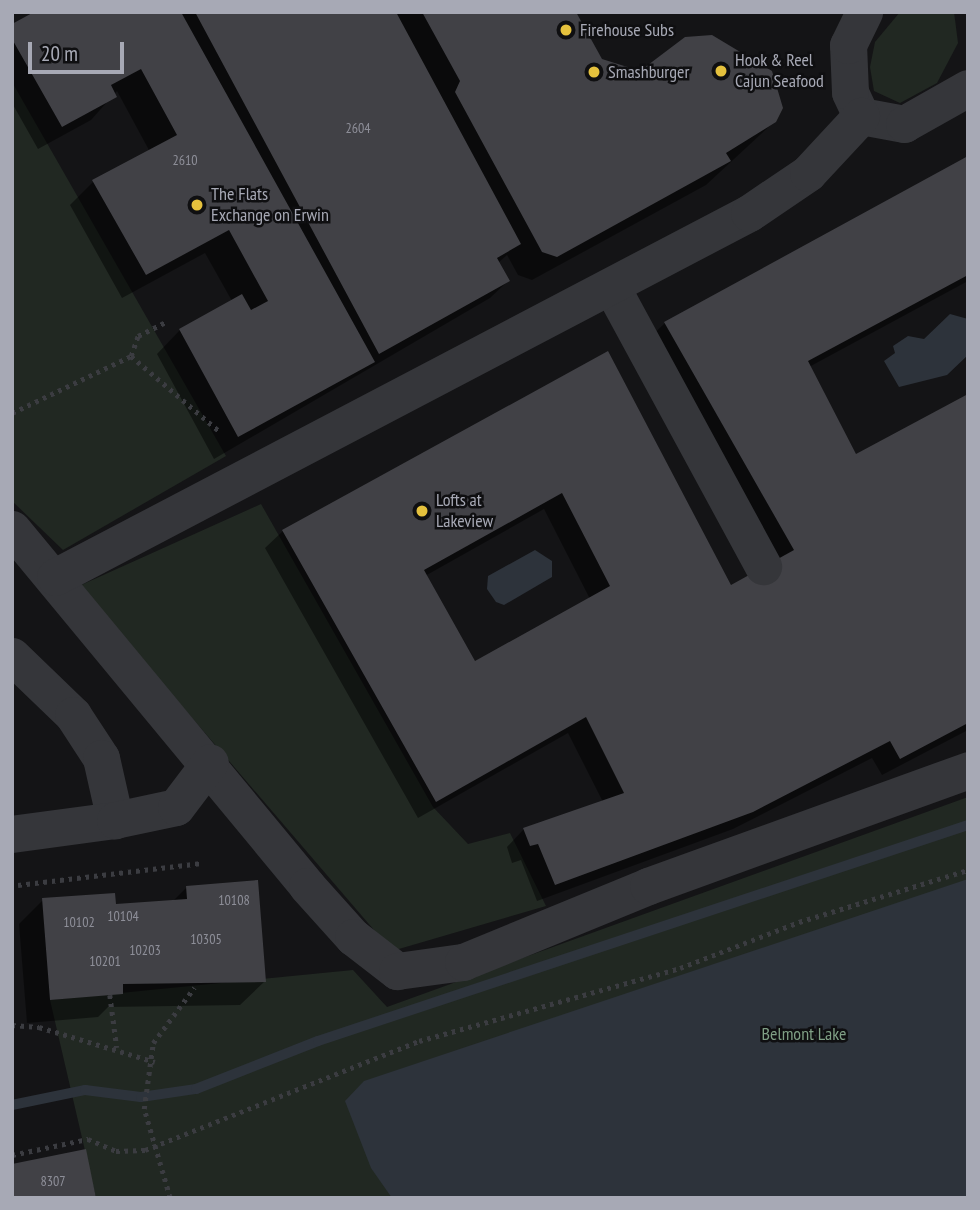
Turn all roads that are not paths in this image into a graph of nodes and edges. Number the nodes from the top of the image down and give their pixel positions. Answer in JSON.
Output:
{"nodes":[{"id":1,"x":864,"y":12,"type":"edge"},
{"id":2,"x":968,"y":88,"type":"edge"},
{"id":3,"x":860,"y":116,"type":"junction"},
{"id":4,"x":611,"y":286,"type":"junction"},
{"id":5,"x":12,"y":529,"type":"edge"},
{"id":6,"x":764,"y":566,"type":"dead end"},
{"id":7,"x":55,"y":577,"type":"junction"},
{"id":8,"x":12,"y":656,"type":"edge"},
{"id":9,"x":210,"y":762,"type":"junction"},
{"id":10,"x":968,"y":770,"type":"edge"},
{"id":11,"x":115,"y":820,"type":"junction"},
{"id":12,"x":12,"y":834,"type":"edge"}],
"edges":[{"from":1,"to":3,"type":"street"},
{"from":2,"to":3,"type":"street"},
{"from":3,"to":4,"type":"street"},
{"from":4,"to":6,"type":"street"},
{"from":4,"to":7,"type":"street"},
{"from":5,"to":7,"type":"street"},
{"from":7,"to":9,"type":"street"},
{"from":8,"to":11,"type":"street"},
{"from":9,"to":10,"type":"street"},
{"from":9,"to":11,"type":"street"},
{"from":11,"to":12,"type":"street"}]}
